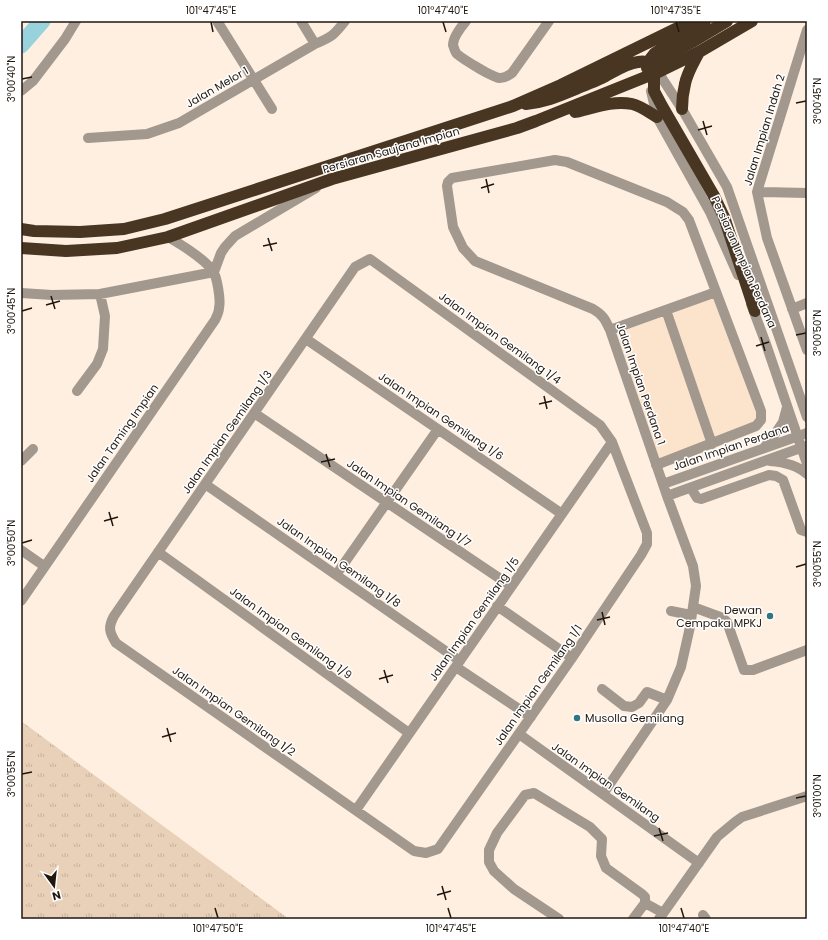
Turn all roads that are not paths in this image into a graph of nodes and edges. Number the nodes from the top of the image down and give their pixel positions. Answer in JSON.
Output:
{"nodes":[{"id":1,"x":76,"y":21,"type":"edge"},
{"id":2,"x":217,"y":21,"type":"edge"},
{"id":3,"x":301,"y":21,"type":"edge"},
{"id":4,"x":344,"y":21,"type":"edge"},
{"id":5,"x":466,"y":21,"type":"edge"},
{"id":6,"x":549,"y":21,"type":"edge"},
{"id":7,"x":692,"y":21,"type":"edge"},
{"id":8,"x":705,"y":21,"type":"edge"},
{"id":9,"x":727,"y":21,"type":"edge"},
{"id":10,"x":752,"y":21,"type":"edge"},
{"id":11,"x":807,"y":30,"type":"edge"},
{"id":12,"x":315,"y":44,"type":"junction"},
{"id":13,"x":699,"y":52,"type":"junction"},
{"id":14,"x":648,"y":62,"type":"junction"},
{"id":15,"x":654,"y":74,"type":"junction"},
{"id":16,"x":254,"y":79,"type":"junction"},
{"id":17,"x":21,"y":91,"type":"edge"},
{"id":18,"x":513,"y":106,"type":"junction"},
{"id":19,"x":272,"y":109,"type":"dead end"},
{"id":20,"x":682,"y":109,"type":"junction"},
{"id":21,"x":657,"y":117,"type":"junction"},
{"id":22,"x":536,"y":121,"type":"junction"},
{"id":23,"x":88,"y":138,"type":"dead end"},
{"id":24,"x":332,"y":179,"type":"junction"},
{"id":25,"x":757,"y":192,"type":"junction"},
{"id":26,"x":807,"y":193,"type":"edge"},
{"id":27,"x":21,"y":229,"type":"edge"},
{"id":28,"x":168,"y":237,"type":"junction"},
{"id":29,"x":21,"y":248,"type":"edge"},
{"id":30,"x":370,"y":259,"type":"joint"},
{"id":31,"x":214,"y":272,"type":"junction"},
{"id":32,"x":716,"y":292,"type":"junction"},
{"id":33,"x":21,"y":293,"type":"edge"},
{"id":34,"x":100,"y":294,"type":"junction"},
{"id":35,"x":807,"y":303,"type":"edge"},
{"id":36,"x":792,"y":309,"type":"junction"},
{"id":37,"x":666,"y":310,"type":"junction"},
{"id":38,"x":755,"y":311,"type":"junction"},
{"id":39,"x":610,"y":330,"type":"junction"},
{"id":40,"x":306,"y":339,"type":"junction"},
{"id":41,"x":807,"y":350,"type":"edge"},
{"id":42,"x":77,"y":391,"type":"dead end"},
{"id":43,"x":799,"y":394,"type":"junction"},
{"id":44,"x":807,"y":401,"type":"edge"},
{"id":45,"x":787,"y":407,"type":"junction"},
{"id":46,"x":254,"y":413,"type":"junction"},
{"id":47,"x":807,"y":417,"type":"edge"},
{"id":48,"x":438,"y":429,"type":"junction"},
{"id":49,"x":802,"y":435,"type":"edge"},
{"id":50,"x":612,"y":442,"type":"junction"},
{"id":51,"x":712,"y":444,"type":"junction"},
{"id":52,"x":804,"y":447,"type":"edge"},
{"id":53,"x":764,"y":448,"type":"junction"},
{"id":54,"x":33,"y":449,"type":"dead end"},
{"id":55,"x":766,"y":460,"type":"junction"},
{"id":56,"x":21,"y":461,"type":"edge"},
{"id":57,"x":807,"y":464,"type":"edge"},
{"id":58,"x":656,"y":465,"type":"junction"},
{"id":59,"x":807,"y":474,"type":"edge"},
{"id":60,"x":205,"y":484,"type":"junction"},
{"id":61,"x":663,"y":484,"type":"junction"},
{"id":62,"x":691,"y":488,"type":"junction"},
{"id":63,"x":667,"y":496,"type":"junction"},
{"id":64,"x":386,"y":502,"type":"junction"},
{"id":65,"x":562,"y":514,"type":"junction"},
{"id":66,"x":807,"y":532,"type":"edge"},
{"id":67,"x":158,"y":552,"type":"junction"},
{"id":68,"x":23,"y":556,"type":"edge"},
{"id":69,"x":44,"y":566,"type":"junction"},
{"id":70,"x":336,"y":574,"type":"junction"},
{"id":71,"x":511,"y":586,"type":"junction"},
{"id":72,"x":21,"y":601,"type":"edge"},
{"id":73,"x":497,"y":606,"type":"junction"},
{"id":74,"x":671,"y":611,"type":"dead end"},
{"id":75,"x":692,"y":611,"type":"junction"},
{"id":76,"x":110,"y":624,"type":"joint"},
{"id":77,"x":807,"y":650,"type":"edge"},
{"id":78,"x":572,"y":658,"type":"junction"},
{"id":79,"x":458,"y":664,"type":"junction"},
{"id":80,"x":602,"y":689,"type":"dead end"},
{"id":81,"x":667,"y":700,"type":"junction"},
{"id":82,"x":531,"y":717,"type":"junction"},
{"id":83,"x":409,"y":733,"type":"junction"},
{"id":84,"x":518,"y":734,"type":"junction"},
{"id":85,"x":603,"y":794,"type":"junction"},
{"id":86,"x":807,"y":796,"type":"edge"},
{"id":87,"x":356,"y":810,"type":"junction"},
{"id":88,"x":699,"y":863,"type":"junction"},
{"id":89,"x":645,"y":903,"type":"junction"},
{"id":90,"x":661,"y":916,"type":"edge"},
{"id":91,"x":559,"y":919,"type":"edge"},
{"id":92,"x":633,"y":919,"type":"edge"}],
"edges":[{"from":1,"to":17,"type":"street"},
{"from":2,"to":16,"type":"street"},
{"from":3,"to":12,"type":"street"},
{"from":4,"to":12,"type":"street","name":"Jalan Melor 1"},
{"from":5,"to":6,"type":"street"},
{"from":7,"to":18,"type":"highway","name":"Persiaran Saujana Impian"},
{"from":8,"to":14,"type":"highway"},
{"from":9,"to":38,"type":"highway","bridge":true},
{"from":10,"to":13,"type":"highway","name":"Persiaran Saujana Impian"},
{"from":11,"to":25,"type":"street","name":"Jalan Impian Indah 2"},
{"from":12,"to":16,"type":"street","name":"Jalan Melor 1"},
{"from":13,"to":15,"type":"highway","name":"Persiaran Saujana Impian"},
{"from":13,"to":20,"type":"highway"},
{"from":14,"to":15,"type":"highway"},
{"from":14,"to":18,"type":"highway"},
{"from":15,"to":20,"type":"street","name":"Persiaran Impian Perdana"},
{"from":15,"to":21,"type":"street","name":"Persiaran Impian Perdana"},
{"from":15,"to":22,"type":"highway","name":"Persiaran Saujana Impian"},
{"from":16,"to":19,"type":"street"},
{"from":16,"to":23,"type":"street","name":"Jalan Melor 1"},
{"from":18,"to":27,"type":"highway","name":"Persiaran Saujana Impian"},
{"from":20,"to":43,"type":"street","name":"Persiaran Impian Perdana"},
{"from":21,"to":22,"type":"highway"},
{"from":21,"to":38,"type":"street","name":"Persiaran Impian Perdana"},
{"from":22,"to":24,"type":"highway","name":"Persiaran Saujana Impian"},
{"from":24,"to":28,"type":"highway","name":"Persiaran Saujana Impian"},
{"from":24,"to":31,"type":"street"},
{"from":25,"to":26,"type":"street"},
{"from":25,"to":36,"type":"street","name":"Jalan Impian Indah 2"},
{"from":28,"to":29,"type":"highway","name":"Persiaran Saujana Impian"},
{"from":28,"to":31,"type":"street"},
{"from":30,"to":40,"type":"street","name":"Jalan Impian Gemilang 1/3"},
{"from":30,"to":50,"type":"street","name":"Jalan Impian Gemilang 1/4"},
{"from":31,"to":34,"type":"street"},
{"from":31,"to":69,"type":"street","name":"Jalan Taming Impian"},
{"from":32,"to":37,"type":"street"},
{"from":32,"to":39,"type":"street","name":"Jalan Impian Perdana 1"},
{"from":32,"to":51,"type":"street"},
{"from":33,"to":34,"type":"street"},
{"from":34,"to":42,"type":"street"},
{"from":35,"to":36,"type":"street"},
{"from":36,"to":41,"type":"street","name":"Jalan Impian Indah 2"},
{"from":37,"to":39,"type":"street"},
{"from":37,"to":51,"type":"street"},
{"from":38,"to":45,"type":"street","name":"Persiaran Impian Perdana"},
{"from":39,"to":58,"type":"street","name":"Jalan Impian Perdana 1"},
{"from":40,"to":46,"type":"street","name":"Jalan Impian Gemilang 1/3"},
{"from":40,"to":48,"type":"street","name":"Jalan Impian Gemilang 1/6"},
{"from":43,"to":44,"type":"street"},
{"from":43,"to":47,"type":"street","name":"Persiaran Impian Perdana"},
{"from":45,"to":49,"type":"street","name":"Persiaran Impian Perdana"},
{"from":45,"to":53,"type":"street"},
{"from":46,"to":60,"type":"street","name":"Jalan Impian Gemilang 1/3"},
{"from":46,"to":64,"type":"street","name":"Jalan Impian Gemilang 1/7"},
{"from":48,"to":64,"type":"street"},
{"from":48,"to":65,"type":"street","name":"Jalan Impian Gemilang 1/6"},
{"from":49,"to":52,"type":"street","name":"Persiaran Impian Perdana"},
{"from":49,"to":53,"type":"street","name":"Jalan Impian Perdana"},
{"from":50,"to":65,"type":"street","name":"Jalan Impian Gemilang 1/5"},
{"from":50,"to":78,"type":"street","name":"Jalan Impian Gemilang 1/1"},
{"from":51,"to":58,"type":"street"},
{"from":52,"to":55,"type":"street"},
{"from":52,"to":57,"type":"street","name":"Persiaran Impian Perdana"},
{"from":53,"to":61,"type":"street","name":"Jalan Impian Perdana"},
{"from":54,"to":56,"type":"street"},
{"from":55,"to":59,"type":"street"},
{"from":55,"to":62,"type":"street"},
{"from":58,"to":61,"type":"street","name":"Jalan Impian Perdana 1"},
{"from":60,"to":67,"type":"street","name":"Jalan Impian Gemilang 1/3"},
{"from":60,"to":70,"type":"street","name":"Jalan Impian Gemilang 1/8"},
{"from":61,"to":63,"type":"street","name":"Jalan Impian Perdana 1"},
{"from":62,"to":63,"type":"street"},
{"from":62,"to":66,"type":"street"},
{"from":63,"to":75,"type":"street","name":"Jalan Impian Perdana 1"},
{"from":64,"to":70,"type":"street"},
{"from":64,"to":71,"type":"street","name":"Jalan Impian Gemilang 1/7"},
{"from":65,"to":71,"type":"street","name":"Jalan Impian Gemilang 1/5"},
{"from":67,"to":76,"type":"street","name":"Jalan Impian Gemilang 1/3"},
{"from":67,"to":83,"type":"street","name":"Jalan Impian Gemilang 1/9"},
{"from":68,"to":69,"type":"street"},
{"from":69,"to":72,"type":"street","name":"Jalan Taming Impian"},
{"from":70,"to":79,"type":"street","name":"Jalan Impian Gemilang 1/8"},
{"from":71,"to":73,"type":"street","name":"Jalan Impian Gemilang 1/5"},
{"from":73,"to":78,"type":"street"},
{"from":73,"to":79,"type":"street","name":"Jalan Impian Gemilang 1/5"},
{"from":74,"to":75,"type":"street"},
{"from":75,"to":77,"type":"street"},
{"from":75,"to":81,"type":"street","name":"Jalan Impian Perdana 1"},
{"from":76,"to":87,"type":"street","name":"Jalan Impian Gemilang 1/2"},
{"from":78,"to":82,"type":"street","name":"Jalan Impian Gemilang 1/1"},
{"from":79,"to":82,"type":"street","name":"Jalan Impian Gemilang 1/8"},
{"from":79,"to":83,"type":"street","name":"Jalan Impian Gemilang 1/5"},
{"from":80,"to":81,"type":"street"},
{"from":81,"to":85,"type":"street","name":"Jalan Impian Perdana 1"},
{"from":82,"to":84,"type":"street","name":"Jalan Impian Gemilang 1/1"},
{"from":83,"to":87,"type":"street","name":"Jalan Impian Gemilang 1/5"},
{"from":84,"to":85,"type":"street","name":"Jalan Impian Gemilang"},
{"from":84,"to":87,"type":"street","name":"Jalan Impian Gemilang 1/1"},
{"from":85,"to":88,"type":"street","name":"Jalan Impian Gemilang"},
{"from":86,"to":88,"type":"street"},
{"from":88,"to":90,"type":"street"},
{"from":89,"to":90,"type":"street"},
{"from":89,"to":91,"type":"street"},
{"from":89,"to":92,"type":"street"}]}
